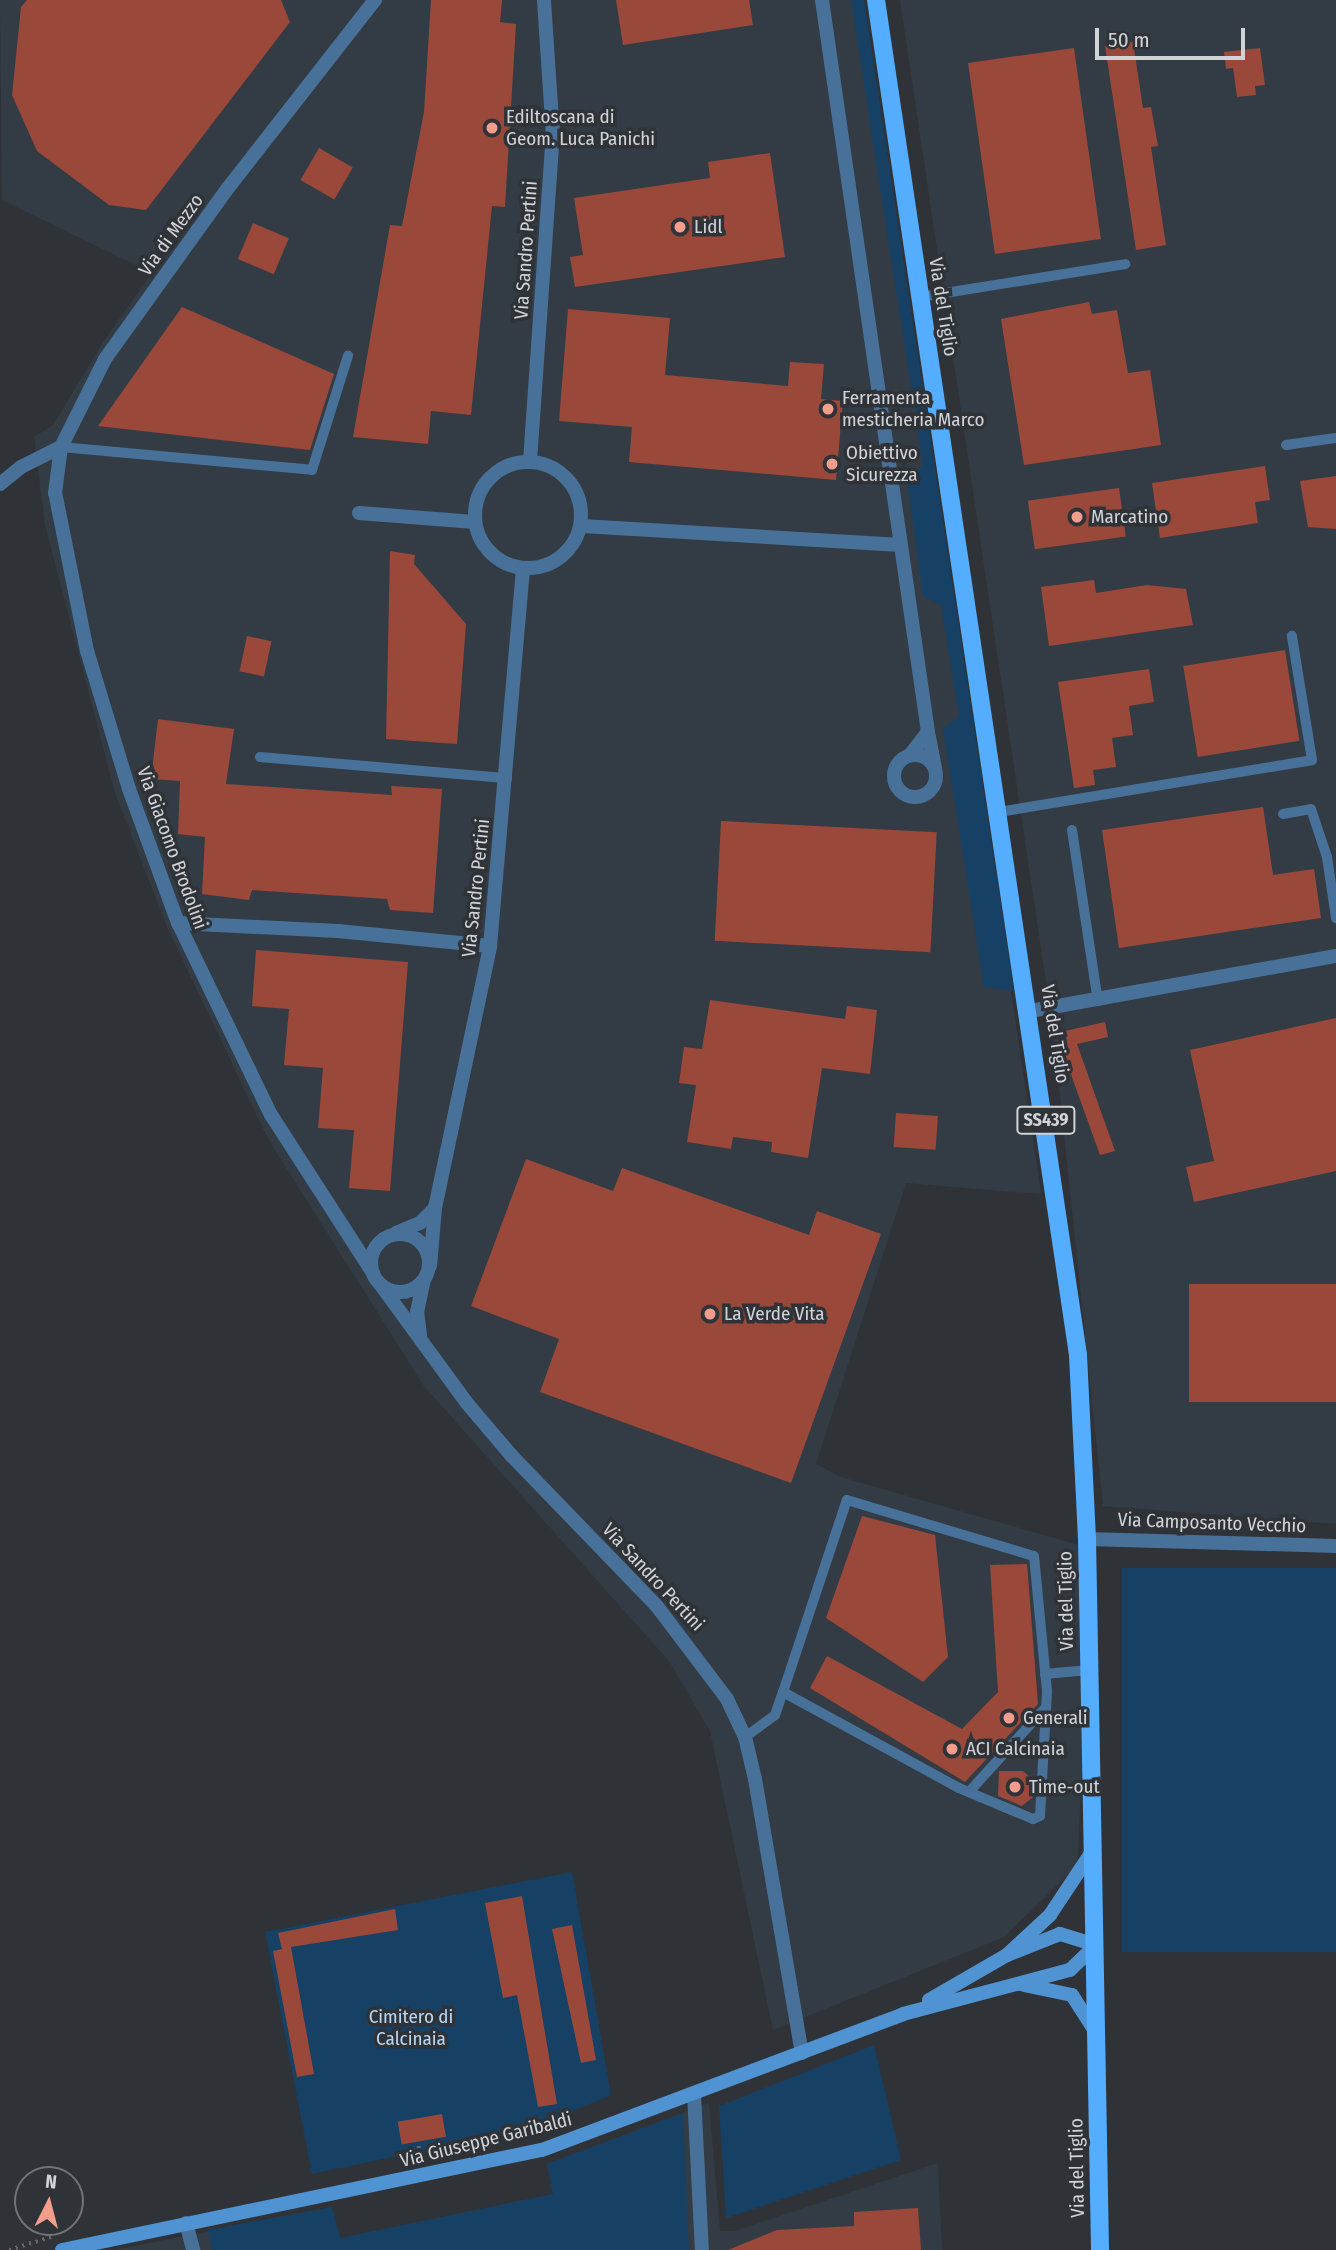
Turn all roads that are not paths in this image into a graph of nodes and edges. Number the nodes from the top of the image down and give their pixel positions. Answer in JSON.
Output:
{"nodes":[{"id":1,"x":375,"y":0,"type":"edge"},
{"id":2,"x":544,"y":0,"type":"edge"},
{"id":3,"x":821,"y":0,"type":"edge"},
{"id":4,"x":876,"y":0,"type":"edge"},
{"id":5,"x":1125,"y":264,"type":"dead end"},
{"id":6,"x":920,"y":297,"type":"junction"},
{"id":7,"x":348,"y":356,"type":"dead end"},
{"id":8,"x":1336,"y":438,"type":"edge"},
{"id":9,"x":1286,"y":445,"type":"dead end"},
{"id":10,"x":61,"y":447,"type":"junction"},
{"id":11,"x":530,"y":461,"type":"junction"},
{"id":12,"x":0,"y":484,"type":"edge"},
{"id":13,"x":359,"y":513,"type":"dead end"},
{"id":14,"x":475,"y":522,"type":"junction"},
{"id":15,"x":582,"y":526,"type":"junction"},
{"id":16,"x":901,"y":545,"type":"junction"},
{"id":17,"x":523,"y":568,"type":"junction"},
{"id":18,"x":1292,"y":636,"type":"dead end"},
{"id":19,"x":928,"y":732,"type":"junction"},
{"id":20,"x":910,"y":755,"type":"junction"},
{"id":21,"x":260,"y":757,"type":"dead end"},
{"id":22,"x":935,"y":770,"type":"junction"},
{"id":23,"x":507,"y":778,"type":"junction"},
{"id":24,"x":999,"y":812,"type":"junction"},
{"id":25,"x":1283,"y":814,"type":"dead end"},
{"id":26,"x":1072,"y":830,"type":"dead end"},
{"id":27,"x":1336,"y":918,"type":"edge"},
{"id":28,"x":178,"y":923,"type":"junction"},
{"id":29,"x":490,"y":946,"type":"junction"},
{"id":30,"x":1336,"y":956,"type":"edge"},
{"id":31,"x":1098,"y":1001,"type":"junction"},
{"id":32,"x":1030,"y":1012,"type":"junction"},
{"id":33,"x":435,"y":1208,"type":"junction"},
{"id":34,"x":345,"y":1230,"type":"junction"},
{"id":35,"x":391,"y":1235,"type":"junction"},
{"id":36,"x":430,"y":1266,"type":"junction"},
{"id":37,"x":376,"y":1279,"type":"junction"},
{"id":38,"x":424,"y":1280,"type":"junction"},
{"id":39,"x":420,"y":1336,"type":"junction"},
{"id":40,"x":1087,"y":1539,"type":"junction"},
{"id":41,"x":1336,"y":1546,"type":"edge"},
{"id":42,"x":1089,"y":1670,"type":"junction"},
{"id":43,"x":1045,"y":1674,"type":"junction"},
{"id":44,"x":783,"y":1692,"type":"junction"},
{"id":45,"x":1046,"y":1707,"type":"junction"},
{"id":46,"x":745,"y":1737,"type":"junction"},
{"id":47,"x":969,"y":1792,"type":"junction"},
{"id":48,"x":1091,"y":1853,"type":"junction"},
{"id":49,"x":1096,"y":1945,"type":"junction"},
{"id":50,"x":1007,"y":1955,"type":"junction"},
{"id":51,"x":1005,"y":1984,"type":"junction"},
{"id":52,"x":903,"y":2014,"type":"junction"},
{"id":53,"x":1095,"y":2031,"type":"junction"},
{"id":54,"x":802,"y":2053,"type":"junction"},
{"id":55,"x":694,"y":2094,"type":"junction"},
{"id":56,"x":186,"y":2223,"type":"junction"},
{"id":57,"x":62,"y":2250,"type":"edge"},
{"id":58,"x":193,"y":2250,"type":"edge"},
{"id":59,"x":702,"y":2250,"type":"edge"},
{"id":60,"x":1100,"y":2250,"type":"edge"}],
"edges":[{"from":1,"to":10,"type":"street","name":"Via di Mezzo"},
{"from":2,"to":11,"type":"street","name":"Via Sandro Pertini"},
{"from":3,"to":16,"type":"street"},
{"from":4,"to":6,"type":"main road","name":"Via del Tiglio","number":"SS439"},
{"from":5,"to":6,"type":"lane"},
{"from":6,"to":24,"type":"main road","name":"Via del Tiglio","number":"SS439"},
{"from":7,"to":10,"type":"lane"},
{"from":8,"to":9,"type":"lane"},
{"from":10,"to":12,"type":"street"},
{"from":10,"to":28,"type":"street","name":"Via Giacomo Brodolini"},
{"from":11,"to":14,"type":"street"},
{"from":11,"to":15,"type":"street"},
{"from":13,"to":14,"type":"street"},
{"from":14,"to":17,"type":"street"},
{"from":15,"to":16,"type":"street"},
{"from":15,"to":17,"type":"street"},
{"from":16,"to":19,"type":"street"},
{"from":17,"to":23,"type":"street","name":"Via Sandro Pertini"},
{"from":18,"to":24,"type":"lane"},
{"from":19,"to":20,"type":"street"},
{"from":19,"to":22,"type":"street"},
{"from":20,"to":22,"type":"street"},
{"from":20,"to":22,"type":"street"},
{"from":21,"to":23,"type":"lane"},
{"from":23,"to":29,"type":"street","name":"Via Sandro Pertini"},
{"from":24,"to":32,"type":"main road","name":"Via del Tiglio","number":"SS439"},
{"from":25,"to":27,"type":"lane"},
{"from":26,"to":31,"type":"lane"},
{"from":28,"to":29,"type":"street"},
{"from":28,"to":34,"type":"street","name":"Via Giacomo Brodolini"},
{"from":29,"to":33,"type":"street","name":"Via Sandro Pertini"},
{"from":30,"to":31,"type":"street"},
{"from":31,"to":32,"type":"street"},
{"from":32,"to":40,"type":"main road","name":"Via del Tiglio","number":"SS439"},
{"from":33,"to":35,"type":"street"},
{"from":33,"to":36,"type":"street","name":"Via Sandro Pertini"},
{"from":34,"to":35,"type":"street"},
{"from":34,"to":37,"type":"street","name":"Via Giacomo Brodolini"},
{"from":35,"to":36,"type":"street"},
{"from":35,"to":37,"type":"street"},
{"from":36,"to":38,"type":"street"},
{"from":37,"to":38,"type":"street"},
{"from":37,"to":39,"type":"street","name":"Via Sandro Pertini"},
{"from":38,"to":39,"type":"street"},
{"from":39,"to":46,"type":"street","name":"Via Sandro Pertini"},
{"from":40,"to":41,"type":"street","name":"Via Camposanto Vecchio"},
{"from":40,"to":42,"type":"main road","name":"Via del Tiglio","number":"SS439"},
{"from":42,"to":43,"type":"lane"},
{"from":42,"to":48,"type":"main road","name":"Via del Tiglio","number":"SS439"},
{"from":43,"to":44,"type":"lane"},
{"from":43,"to":45,"type":"lane"},
{"from":44,"to":46,"type":"lane"},
{"from":44,"to":47,"type":"lane"},
{"from":45,"to":47,"type":"lane"},
{"from":45,"to":47,"type":"lane"},
{"from":46,"to":54,"type":"street","name":"Via Sandro Pertini"},
{"from":48,"to":49,"type":"main road","name":"Via del Tiglio","number":"SS439"},
{"from":48,"to":50,"type":"street"},
{"from":49,"to":50,"type":"street"},
{"from":49,"to":51,"type":"street"},
{"from":49,"to":53,"type":"main road","name":"Via del Tiglio","number":"SS439"},
{"from":50,"to":52,"type":"street"},
{"from":51,"to":52,"type":"street"},
{"from":51,"to":53,"type":"street"},
{"from":52,"to":54,"type":"street","name":"Via Giuseppe Garibaldi"},
{"from":53,"to":60,"type":"main road","name":"Via del Tiglio","number":"SS439"},
{"from":54,"to":55,"type":"street","name":"Via Giuseppe Garibaldi"},
{"from":55,"to":56,"type":"street","name":"Via Giuseppe Garibaldi"},
{"from":55,"to":59,"type":"street"},
{"from":56,"to":57,"type":"street","name":"Via Giuseppe Garibaldi"},
{"from":56,"to":58,"type":"street"}]}
